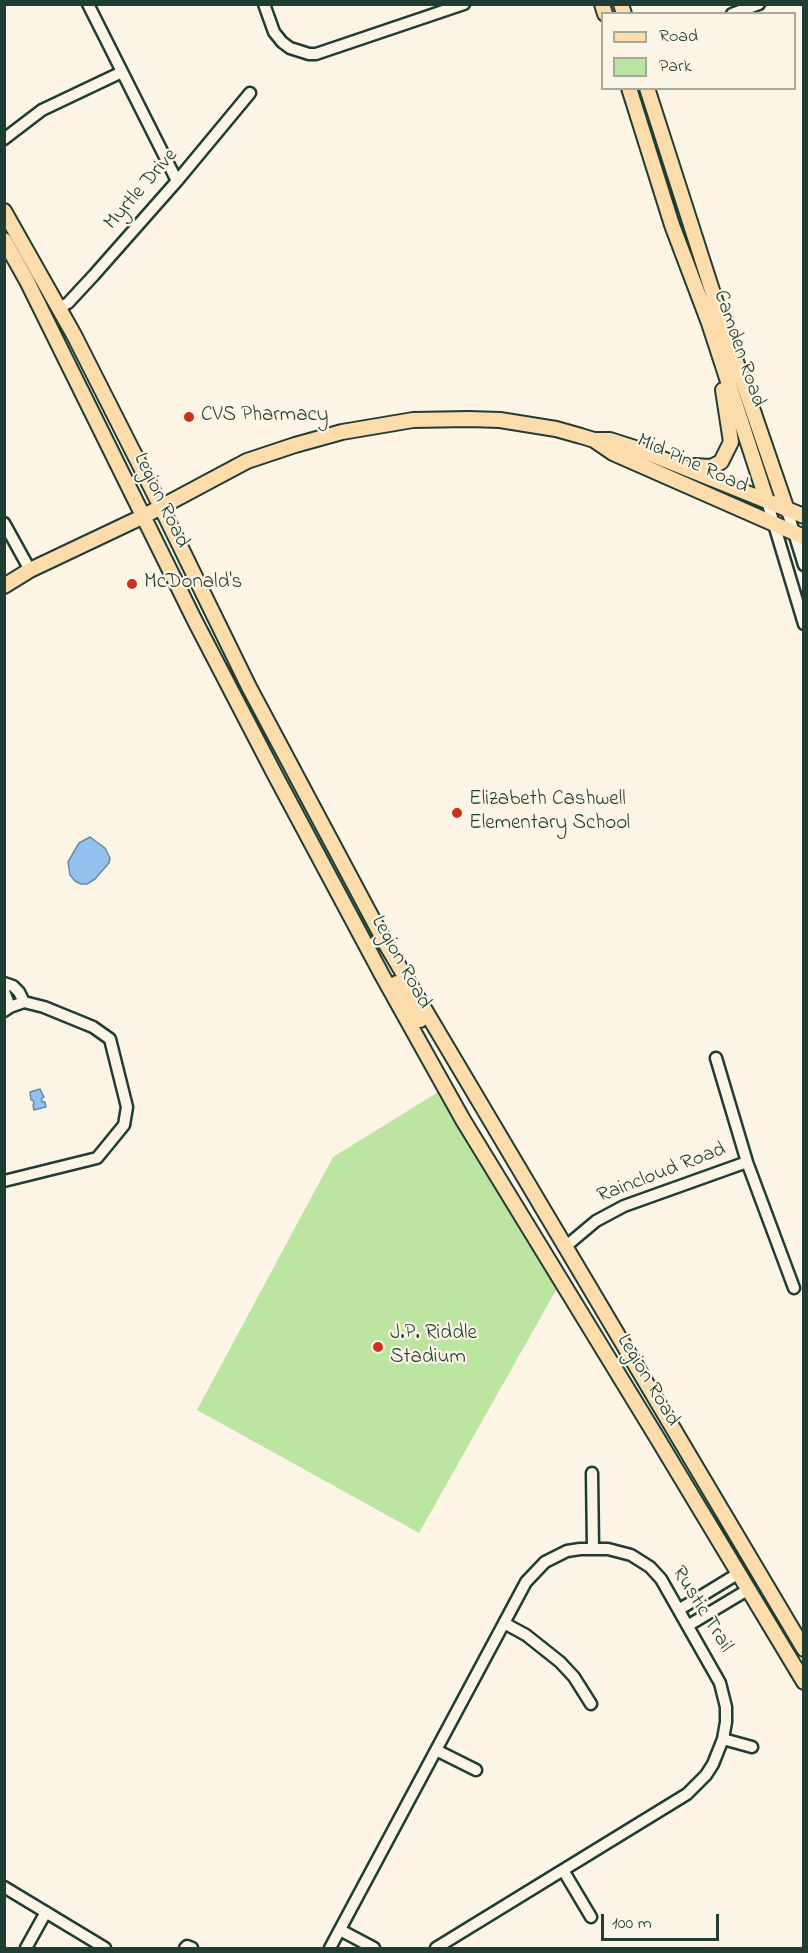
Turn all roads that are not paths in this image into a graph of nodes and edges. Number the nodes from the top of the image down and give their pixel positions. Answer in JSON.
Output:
{"nodes":[{"id":1,"x":88,"y":4,"type":"edge"},
{"id":2,"x":264,"y":4,"type":"edge"},
{"id":3,"x":464,"y":4,"type":"edge"},
{"id":4,"x":759,"y":4,"type":"edge"},
{"id":5,"x":737,"y":12,"type":"edge"},
{"id":6,"x":122,"y":72,"type":"junction"},
{"id":7,"x":630,"y":90,"type":"edge"},
{"id":8,"x":648,"y":90,"type":"edge"},
{"id":9,"x":250,"y":93,"type":"dead end"},
{"id":10,"x":4,"y":139,"type":"edge"},
{"id":11,"x":177,"y":181,"type":"junction"},
{"id":12,"x":4,"y":211,"type":"edge"},
{"id":13,"x":4,"y":240,"type":"edge"},
{"id":14,"x":59,"y":308,"type":"junction"},
{"id":15,"x":709,"y":323,"type":"junction"},
{"id":16,"x":594,"y":440,"type":"junction"},
{"id":17,"x":664,"y":458,"type":"junction"},
{"id":18,"x":767,"y":501,"type":"junction"},
{"id":19,"x":161,"y":507,"type":"junction"},
{"id":20,"x":787,"y":510,"type":"junction"},
{"id":21,"x":144,"y":516,"type":"junction"},
{"id":22,"x":804,"y":516,"type":"edge"},
{"id":23,"x":4,"y":523,"type":"edge"},
{"id":24,"x":775,"y":525,"type":"junction"},
{"id":25,"x":799,"y":535,"type":"edge"},
{"id":26,"x":804,"y":565,"type":"edge"},
{"id":27,"x":30,"y":570,"type":"junction"},
{"id":28,"x":4,"y":586,"type":"edge"},
{"id":29,"x":804,"y":624,"type":"edge"},
{"id":30,"x":213,"y":656,"type":"junction"},
{"id":31,"x":282,"y":750,"type":"junction"},
{"id":32,"x":268,"y":760,"type":"junction"},
{"id":33,"x":320,"y":820,"type":"junction"},
{"id":34,"x":314,"y":848,"type":"junction"},
{"id":35,"x":393,"y":957,"type":"junction"},
{"id":36,"x":382,"y":975,"type":"junction"},
{"id":37,"x":4,"y":983,"type":"edge"},
{"id":38,"x":5,"y":993,"type":"edge"},
{"id":39,"x":22,"y":997,"type":"junction"},
{"id":40,"x":7,"y":1009,"type":"edge"},
{"id":41,"x":716,"y":1058,"type":"dead end"},
{"id":42,"x":478,"y":1102,"type":"junction"},
{"id":43,"x":747,"y":1162,"type":"junction"},
{"id":44,"x":4,"y":1181,"type":"edge"},
{"id":45,"x":565,"y":1247,"type":"junction"},
{"id":46,"x":546,"y":1254,"type":"junction"},
{"id":47,"x":794,"y":1288,"type":"dead end"},
{"id":48,"x":632,"y":1361,"type":"junction"},
{"id":49,"x":656,"y":1436,"type":"junction"},
{"id":50,"x":592,"y":1473,"type":"dead end"},
{"id":51,"x":592,"y":1548,"type":"junction"},
{"id":52,"x":749,"y":1559,"type":"junction"},
{"id":53,"x":739,"y":1573,"type":"junction"},
{"id":54,"x":749,"y":1589,"type":"junction"},
{"id":55,"x":680,"y":1609,"type":"junction"},
{"id":56,"x":504,"y":1623,"type":"junction"},
{"id":57,"x":689,"y":1625,"type":"junction"},
{"id":58,"x":802,"y":1647,"type":"edge"},
{"id":59,"x":804,"y":1682,"type":"edge"},
{"id":60,"x":591,"y":1704,"type":"dead end"},
{"id":61,"x":723,"y":1739,"type":"junction"},
{"id":62,"x":753,"y":1747,"type":"dead end"},
{"id":63,"x":436,"y":1750,"type":"junction"},
{"id":64,"x":476,"y":1770,"type":"dead end"},
{"id":65,"x":563,"y":1870,"type":"junction"},
{"id":66,"x":4,"y":1887,"type":"edge"},
{"id":67,"x":46,"y":1912,"type":"junction"},
{"id":68,"x":591,"y":1917,"type":"dead end"},
{"id":69,"x":340,"y":1930,"type":"junction"},
{"id":70,"x":26,"y":1948,"type":"edge"},
{"id":71,"x":105,"y":1948,"type":"edge"},
{"id":72,"x":330,"y":1948,"type":"edge"},
{"id":73,"x":374,"y":1948,"type":"edge"},
{"id":74,"x":436,"y":1948,"type":"edge"}],
"edges":[{"from":1,"to":6,"type":"street"},
{"from":2,"to":3,"type":"street"},
{"from":4,"to":5,"type":"street"},
{"from":6,"to":10,"type":"street"},
{"from":6,"to":11,"type":"street"},
{"from":7,"to":15,"type":"main road","name":"Camden Road"},
{"from":8,"to":20,"type":"main road","name":"Camden Road"},
{"from":9,"to":11,"type":"street","name":"Myrtle Drive"},
{"from":11,"to":14,"type":"street","name":"Myrtle Drive"},
{"from":12,"to":14,"type":"main road","name":"Legion Road"},
{"from":13,"to":21,"type":"main road","name":"Legion Road"},
{"from":14,"to":19,"type":"main road","name":"Legion Road"},
{"from":15,"to":17,"type":"main road"},
{"from":15,"to":18,"type":"main road","name":"Camden Road"},
{"from":16,"to":17,"type":"main road","name":"Mid Pine Road"},
{"from":16,"to":19,"type":"main road","name":"Mid Pine Road"},
{"from":16,"to":24,"type":"main road","name":"Mid Pine Road"},
{"from":17,"to":18,"type":"main road","name":"Mid Pine Road"},
{"from":18,"to":20,"type":"main road","name":"Mid Pine Road"},
{"from":18,"to":24,"type":"street","name":"Camden Road"},
{"from":19,"to":21,"type":"main road","name":"Mid Pine Road"},
{"from":19,"to":31,"type":"main road","name":"Legion Road"},
{"from":20,"to":22,"type":"main road","name":"Mid Pine Road"},
{"from":20,"to":25,"type":"street","name":"Camden Road"},
{"from":21,"to":27,"type":"main road","name":"Mid Pine Road"},
{"from":21,"to":30,"type":"main road","name":"Legion Road"},
{"from":23,"to":27,"type":"street"},
{"from":24,"to":25,"type":"main road","name":"Mid Pine Road"},
{"from":24,"to":29,"type":"street","name":"Camden Road"},
{"from":25,"to":26,"type":"street","name":"Camden Road"},
{"from":27,"to":28,"type":"main road","name":"Mid Pine Road"},
{"from":30,"to":31,"type":"main road"},
{"from":30,"to":32,"type":"main road","name":"Legion Road"},
{"from":31,"to":33,"type":"main road","name":"Legion Road"},
{"from":32,"to":33,"type":"main road"},
{"from":32,"to":34,"type":"main road","name":"Legion Road"},
{"from":33,"to":35,"type":"main road","name":"Legion Road"},
{"from":34,"to":35,"type":"main road"},
{"from":34,"to":36,"type":"main road","name":"Legion Road"},
{"from":35,"to":42,"type":"main road","name":"Legion Road"},
{"from":36,"to":42,"type":"main road"},
{"from":36,"to":46,"type":"main road","name":"Legion Road"},
{"from":37,"to":39,"type":"street"},
{"from":38,"to":39,"type":"street"},
{"from":38,"to":40,"type":"street"},
{"from":39,"to":40,"type":"street"},
{"from":39,"to":44,"type":"street"},
{"from":41,"to":43,"type":"street","name":"Raincloud Road"},
{"from":42,"to":45,"type":"main road","name":"Legion Road"},
{"from":43,"to":45,"type":"street","name":"Raincloud Road"},
{"from":43,"to":47,"type":"street","name":"Raincloud Road"},
{"from":45,"to":48,"type":"main road","name":"Legion Road"},
{"from":46,"to":48,"type":"main road"},
{"from":46,"to":49,"type":"main road","name":"Legion Road"},
{"from":48,"to":52,"type":"main road","name":"Legion Road"},
{"from":49,"to":52,"type":"main road"},
{"from":49,"to":53,"type":"main road","name":"Legion Road"},
{"from":50,"to":51,"type":"street"},
{"from":51,"to":55,"type":"street","name":"Rustic Trail"},
{"from":51,"to":56,"type":"street","name":"Rustic Trail"},
{"from":52,"to":58,"type":"main road","name":"Legion Road"},
{"from":53,"to":54,"type":"main road","name":"Legion Road"},
{"from":53,"to":55,"type":"street"},
{"from":53,"to":58,"type":"main road"},
{"from":54,"to":57,"type":"street"},
{"from":54,"to":59,"type":"main road","name":"Legion Road"},
{"from":55,"to":57,"type":"street","name":"Rustic Trail"},
{"from":56,"to":60,"type":"street"},
{"from":56,"to":63,"type":"street","name":"Rustic Trail"},
{"from":57,"to":61,"type":"street","name":"Rustic Trail"},
{"from":61,"to":62,"type":"street"},
{"from":61,"to":65,"type":"street","name":"Rustic Trail"},
{"from":63,"to":64,"type":"street"},
{"from":63,"to":69,"type":"street","name":"Rustic Trail"},
{"from":65,"to":68,"type":"street"},
{"from":65,"to":74,"type":"street","name":"Rustic Trail"},
{"from":66,"to":67,"type":"street"},
{"from":67,"to":70,"type":"street"},
{"from":67,"to":71,"type":"street"},
{"from":69,"to":72,"type":"street","name":"Rustic Trail"},
{"from":69,"to":73,"type":"street"}]}
